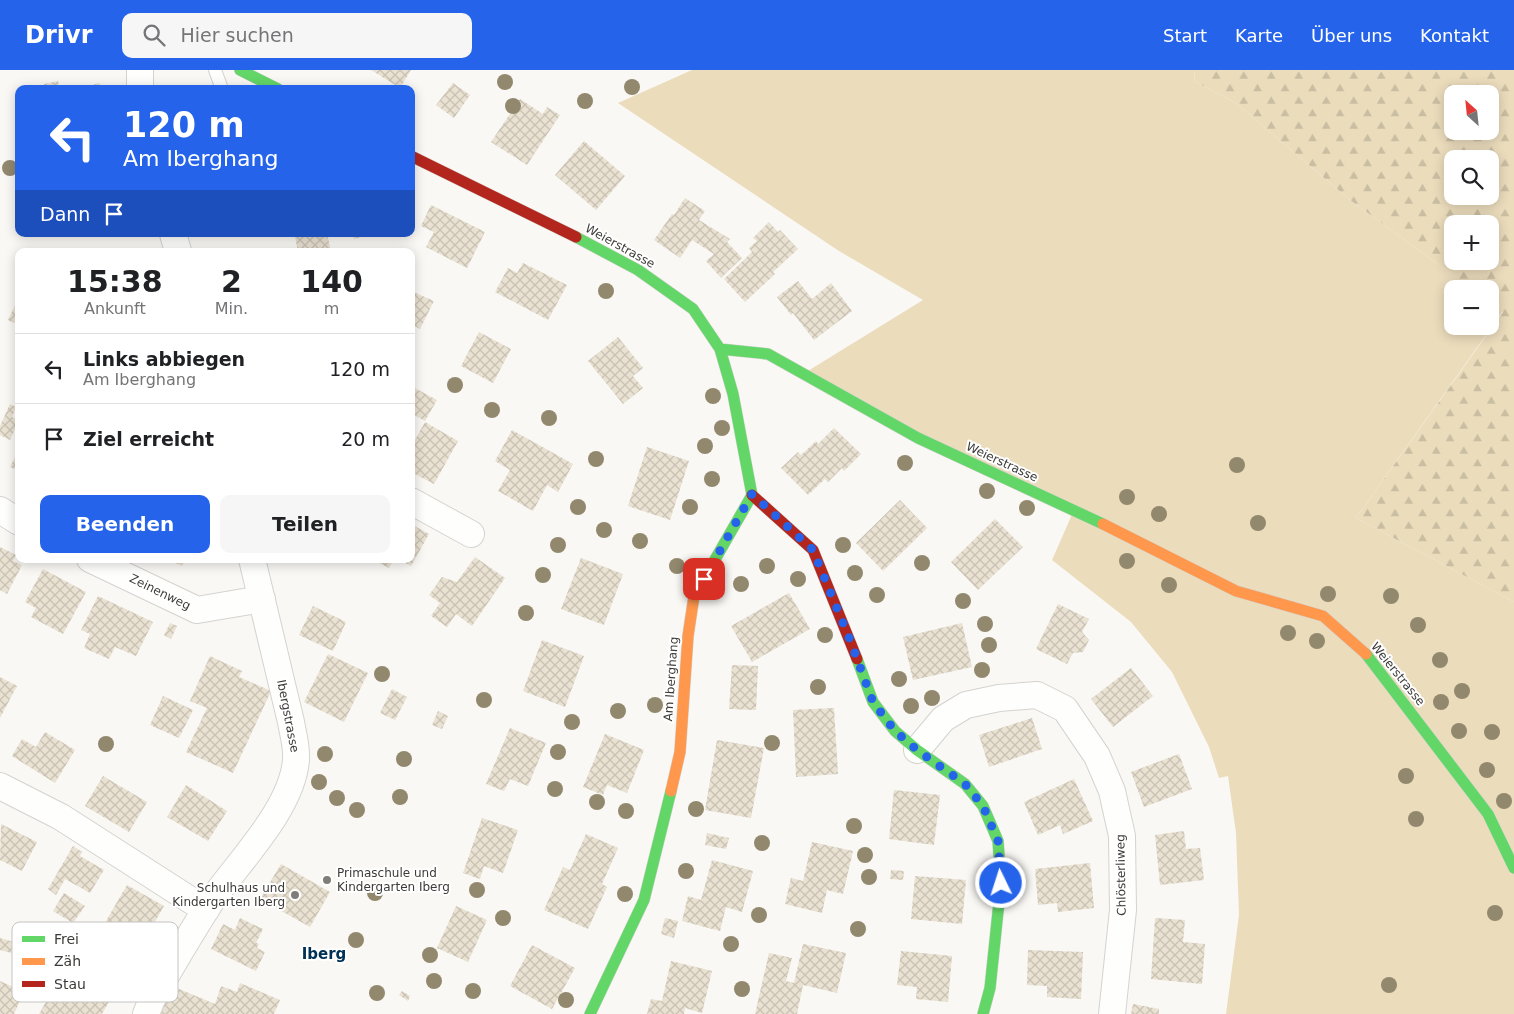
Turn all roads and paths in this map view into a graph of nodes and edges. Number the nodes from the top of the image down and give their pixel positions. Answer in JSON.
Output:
{"nodes":[{"id":1,"x":140,"y":70,"type":"edge"},
{"id":2,"x":215,"y":70,"type":"edge"},
{"id":3,"x":240,"y":70,"type":"edge"},
{"id":4,"x":140,"y":85,"type":"edge"},
{"id":5,"x":221,"y":85,"type":"edge"},
{"id":6,"x":270,"y":85,"type":"edge"},
{"id":7,"x":415,"y":158,"type":"edge"},
{"id":8,"x":720,"y":349,"type":"junction"},
{"id":9,"x":752,"y":494,"type":"junction"},
{"id":10,"x":415,"y":503,"type":"edge"},
{"id":11,"x":0,"y":510,"type":"edge"},
{"id":12,"x":15,"y":519,"type":"edge"},
{"id":13,"x":471,"y":534,"type":"dead end"},
{"id":14,"x":98,"y":563,"type":"edge"},
{"id":15,"x":253,"y":563,"type":"edge"},
{"id":16,"x":262,"y":599,"type":"junction"},
{"id":17,"x":917,"y":750,"type":"junction"},
{"id":18,"x":0,"y":786,"type":"edge"},
{"id":19,"x":1514,"y":868,"type":"edge"},
{"id":20,"x":206,"y":910,"type":"junction"},
{"id":21,"x":178,"y":956,"type":"edge"},
{"id":22,"x":150,"y":1002,"type":"edge"},
{"id":23,"x":146,"y":1014,"type":"edge"},
{"id":24,"x":590,"y":1014,"type":"edge"},
{"id":25,"x":983,"y":1014,"type":"edge"},
{"id":26,"x":1112,"y":1014,"type":"edge"}],
"edges":[{"from":1,"to":4,"type":"street"},
{"from":2,"to":5,"type":"lane"},
{"from":3,"to":6,"type":"street"},
{"from":7,"to":8,"type":"street","name":"Weierstrasse"},
{"from":8,"to":9,"type":"street"},
{"from":8,"to":19,"type":"street","name":"Weierstrasse"},
{"from":9,"to":17,"type":"street"},
{"from":9,"to":24,"type":"street","name":"Am Iberghang"},
{"from":10,"to":13,"type":"street"},
{"from":11,"to":12,"type":"street"},
{"from":14,"to":16,"type":"street","name":"Zeinenweg"},
{"from":15,"to":16,"type":"street","name":"Ibergstrasse"},
{"from":16,"to":20,"type":"street","name":"Ibergstrasse"},
{"from":17,"to":25,"type":"street"},
{"from":17,"to":26,"type":"street","name":"Chlösterliweg"},
{"from":18,"to":20,"type":"street"},
{"from":20,"to":21,"type":"street","name":"Ibergstrasse"},
{"from":22,"to":23,"type":"street","name":"Ibergstrasse"}]}
